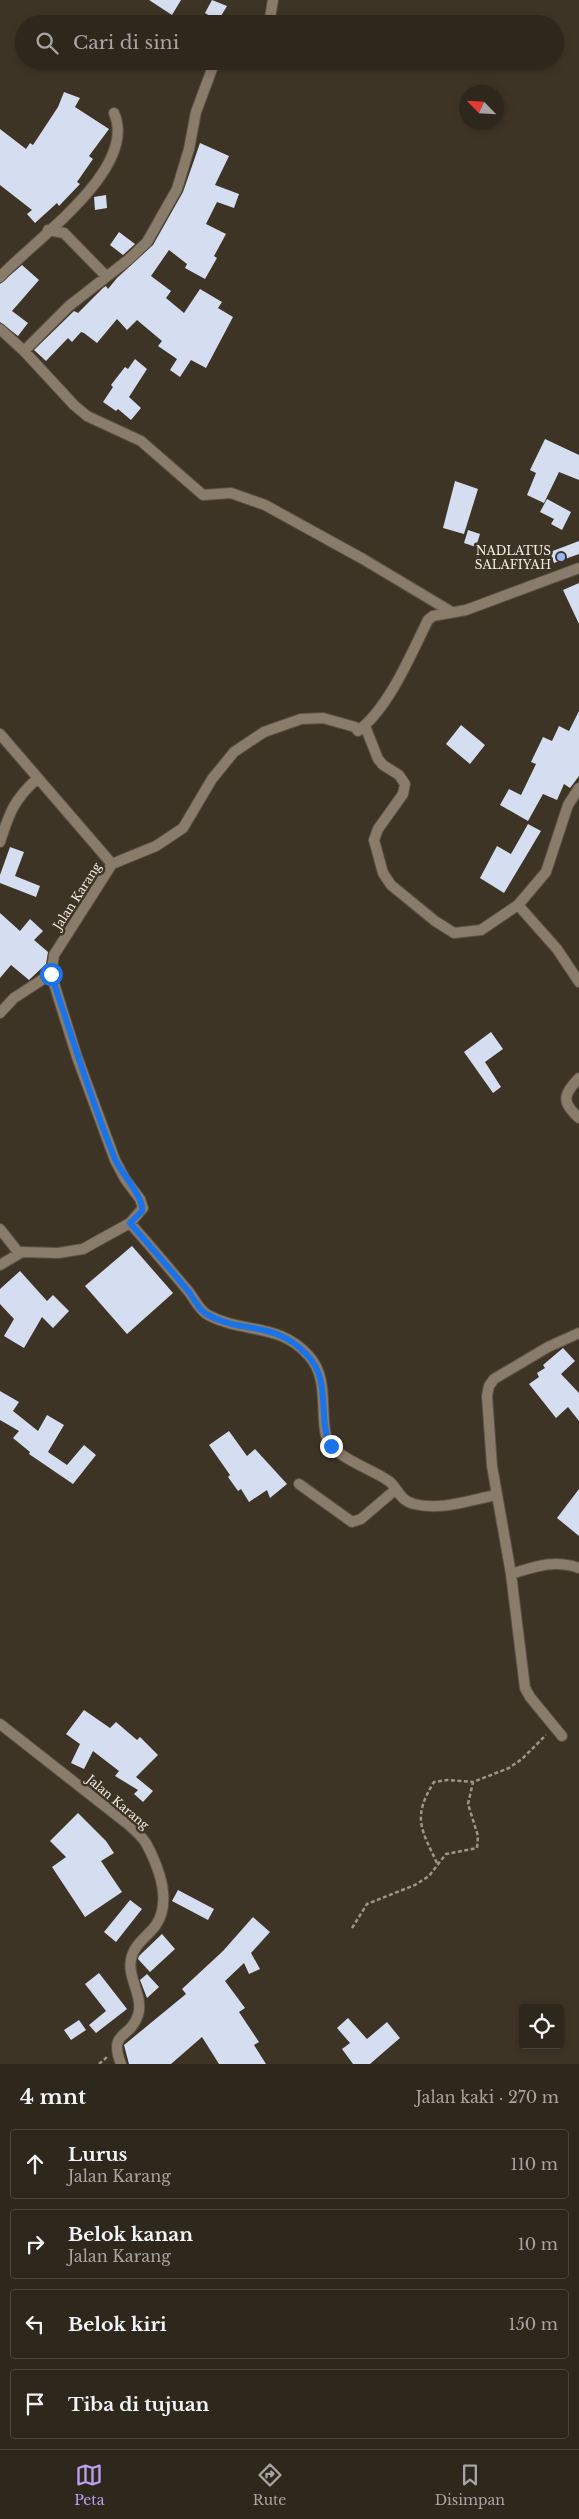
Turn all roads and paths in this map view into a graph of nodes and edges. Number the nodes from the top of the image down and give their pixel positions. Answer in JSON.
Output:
{"nodes":[{"id":1,"x":273,"y":0,"type":"edge"},
{"id":2,"x":270,"y":15,"type":"edge"},
{"id":3,"x":212,"y":70,"type":"edge"},
{"id":4,"x":114,"y":113,"type":"dead end"},
{"id":5,"x":48,"y":230,"type":"junction"},
{"id":6,"x":106,"y":276,"type":"junction"},
{"id":7,"x":0,"y":278,"type":"edge"},
{"id":8,"x":0,"y":329,"type":"edge"},
{"id":9,"x":24,"y":350,"type":"junction"},
{"id":10,"x":579,"y":568,"type":"edge"},
{"id":11,"x":450,"y":611,"type":"junction"},
{"id":12,"x":365,"y":726,"type":"junction"},
{"id":13,"x":0,"y":734,"type":"edge"},
{"id":14,"x":37,"y":779,"type":"junction"},
{"id":15,"x":579,"y":788,"type":"edge"},
{"id":16,"x":0,"y":842,"type":"edge"},
{"id":17,"x":112,"y":864,"type":"junction"},
{"id":18,"x":518,"y":905,"type":"junction"},
{"id":19,"x":51,"y":974,"type":"junction"},
{"id":20,"x":579,"y":982,"type":"edge"},
{"id":21,"x":0,"y":1012,"type":"edge"},
{"id":22,"x":579,"y":1078,"type":"edge"},
{"id":23,"x":579,"y":1118,"type":"edge"},
{"id":24,"x":130,"y":1223,"type":"junction"},
{"id":25,"x":0,"y":1229,"type":"edge"},
{"id":26,"x":19,"y":1253,"type":"junction"},
{"id":27,"x":0,"y":1265,"type":"edge"},
{"id":28,"x":578,"y":1334,"type":"edge"},
{"id":29,"x":299,"y":1484,"type":"dead end"},
{"id":30,"x":395,"y":1490,"type":"junction"},
{"id":31,"x":496,"y":1494,"type":"junction"},
{"id":32,"x":579,"y":1568,"type":"edge"},
{"id":33,"x":510,"y":1574,"type":"junction"},
{"id":34,"x":0,"y":1724,"type":"edge"},
{"id":35,"x":554,"y":1728,"type":"junction"},
{"id":36,"x":562,"y":1736,"type":"dead end"},
{"id":37,"x":473,"y":1782,"type":"junction"},
{"id":38,"x":438,"y":1863,"type":"junction"},
{"id":39,"x":352,"y":1928,"type":"dead end"},
{"id":40,"x":121,"y":2064,"type":"edge"}],
"edges":[{"from":1,"to":2,"type":"street"},
{"from":3,"to":6,"type":"street"},
{"from":4,"to":5,"type":"street"},
{"from":5,"to":6,"type":"street"},
{"from":5,"to":7,"type":"street"},
{"from":6,"to":9,"type":"street"},
{"from":8,"to":9,"type":"street"},
{"from":9,"to":11,"type":"street"},
{"from":10,"to":11,"type":"street"},
{"from":11,"to":12,"type":"street"},
{"from":12,"to":17,"type":"street","name":"Jalan Karang"},
{"from":12,"to":18,"type":"street"},
{"from":13,"to":14,"type":"street"},
{"from":14,"to":16,"type":"street"},
{"from":14,"to":17,"type":"street"},
{"from":15,"to":18,"type":"street"},
{"from":17,"to":19,"type":"street","name":"Jalan Karang"},
{"from":18,"to":20,"type":"street"},
{"from":19,"to":21,"type":"street"},
{"from":19,"to":24,"type":"street"},
{"from":22,"to":23,"type":"street"},
{"from":24,"to":26,"type":"street"},
{"from":24,"to":30,"type":"street"},
{"from":25,"to":26,"type":"street"},
{"from":26,"to":27,"type":"street"},
{"from":28,"to":31,"type":"street"},
{"from":29,"to":30,"type":"street"},
{"from":30,"to":31,"type":"street"},
{"from":31,"to":33,"type":"street"},
{"from":32,"to":33,"type":"street"},
{"from":33,"to":35,"type":"street"},
{"from":34,"to":40,"type":"street","name":"Jalan Karang"},
{"from":35,"to":36,"type":"street"},
{"from":35,"to":37,"type":"path"},
{"from":37,"to":38,"type":"path"},
{"from":37,"to":38,"type":"path"},
{"from":38,"to":39,"type":"path"}]}
